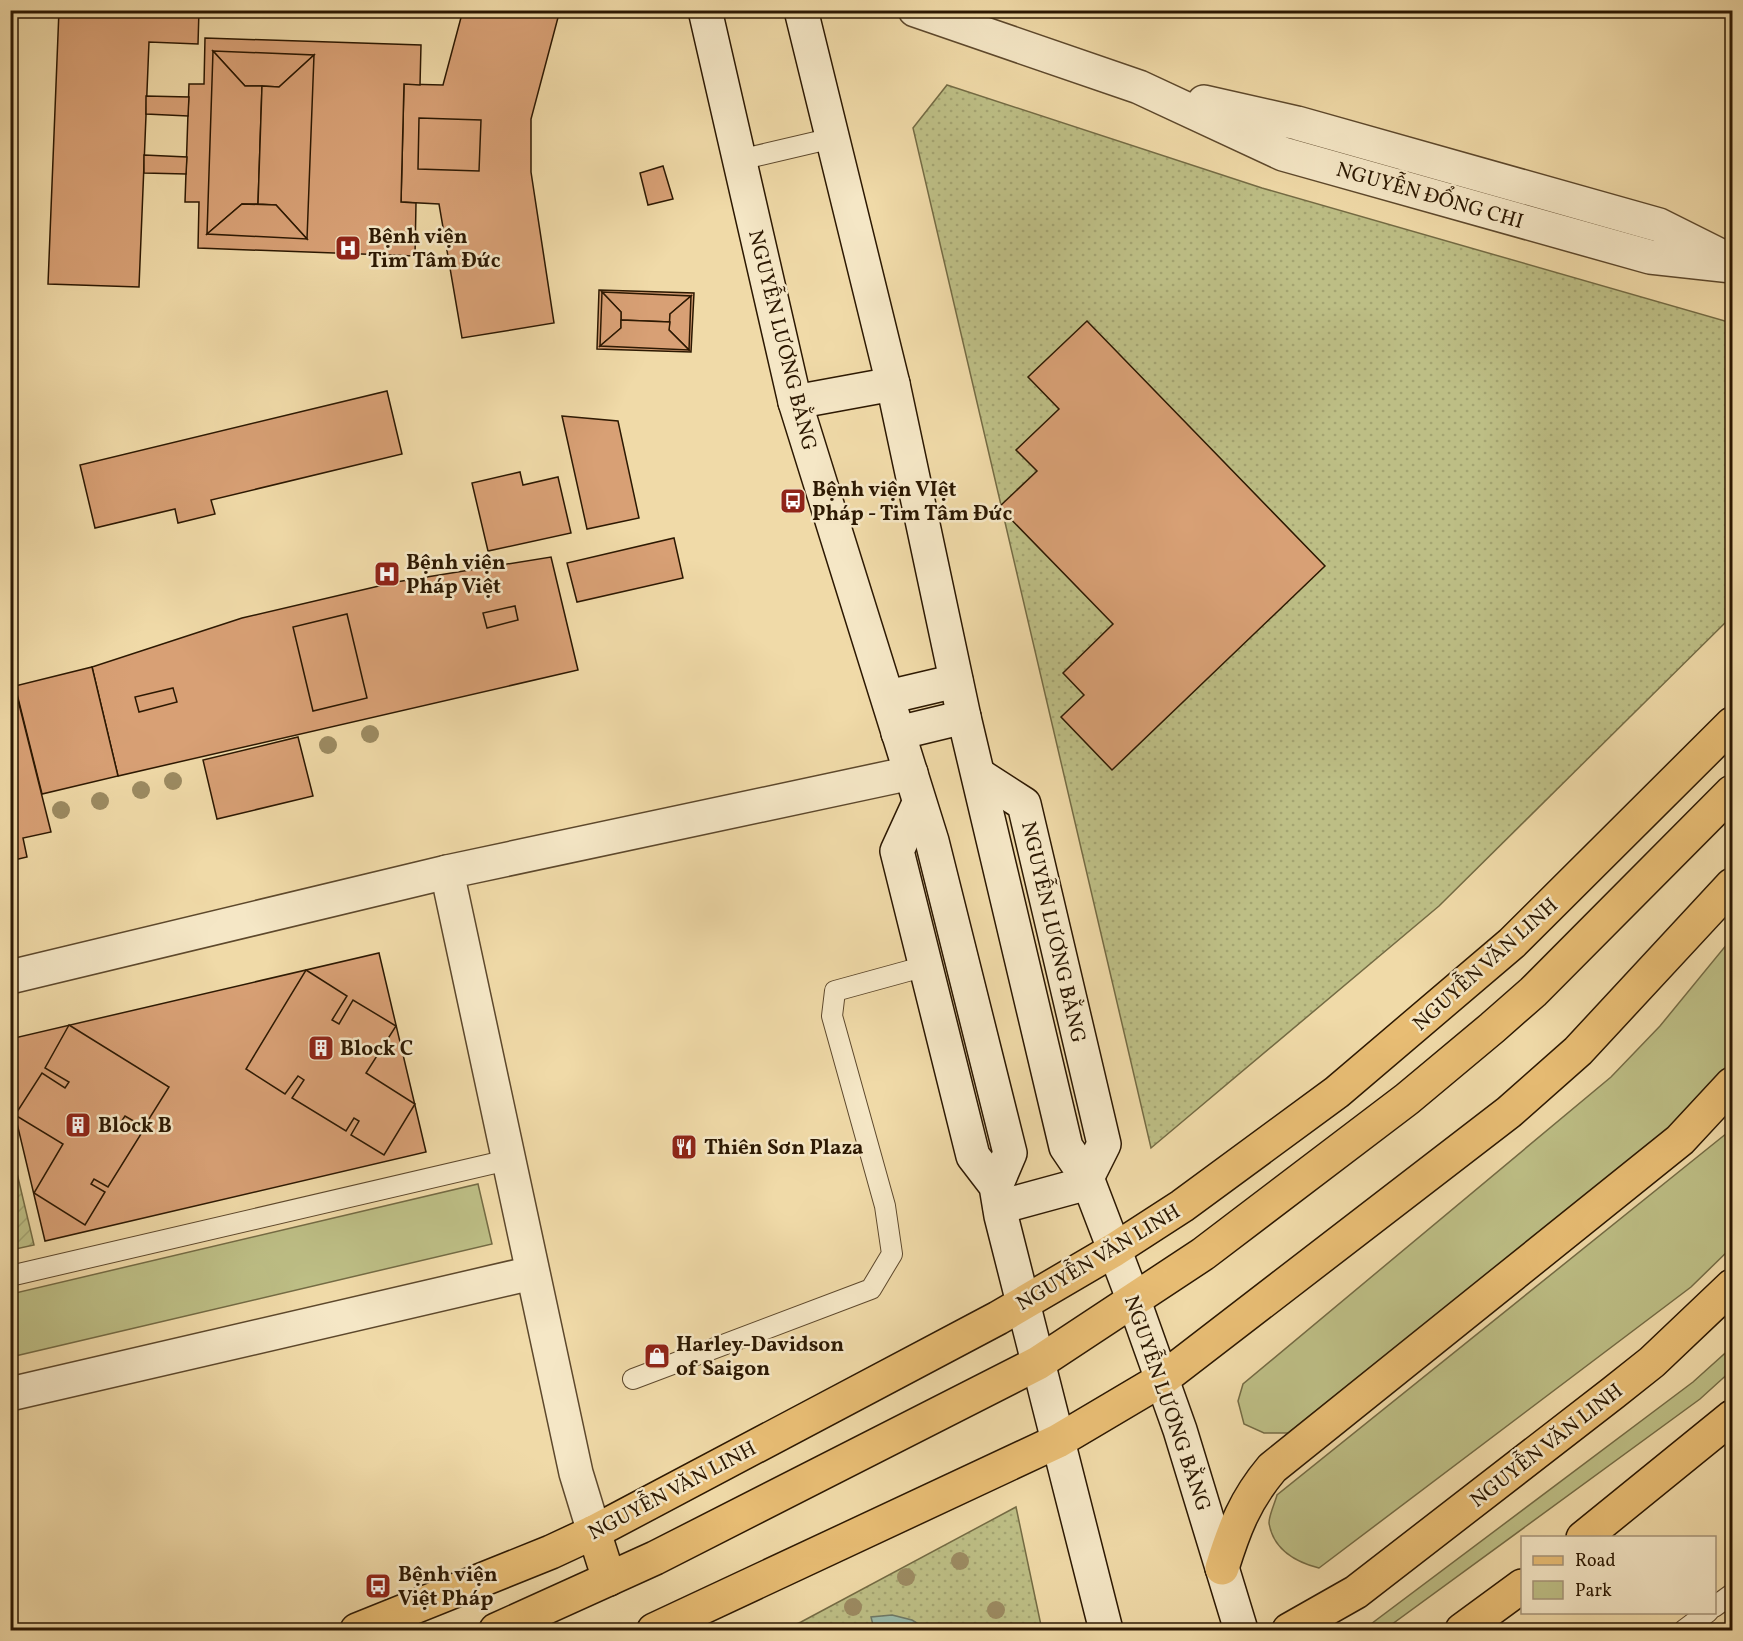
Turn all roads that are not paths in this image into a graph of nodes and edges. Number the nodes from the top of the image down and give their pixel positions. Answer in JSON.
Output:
{"nodes":[{"id":1,"x":705,"y":10,"type":"edge"},
{"id":2,"x":801,"y":10,"type":"edge"},
{"id":3,"x":915,"y":10,"type":"edge"},
{"id":4,"x":1139,"y":87,"type":"junction"},
{"id":5,"x":833,"y":138,"type":"junction"},
{"id":6,"x":739,"y":160,"type":"junction"},
{"id":7,"x":1472,"y":172,"type":"junction"},
{"id":8,"x":1505,"y":182,"type":"junction"},
{"id":9,"x":1461,"y":204,"type":"junction"},
{"id":10,"x":1495,"y":214,"type":"junction"},
{"id":11,"x":1732,"y":263,"type":"edge"},
{"id":12,"x":893,"y":384,"type":"junction"},
{"id":13,"x":795,"y":402,"type":"junction"},
{"id":14,"x":956,"y":681,"type":"junction"},
{"id":15,"x":888,"y":697,"type":"junction"},
{"id":16,"x":964,"y":717,"type":"junction"},
{"id":17,"x":1732,"y":724,"type":"edge"},
{"id":18,"x":898,"y":733,"type":"junction"},
{"id":19,"x":915,"y":788,"type":"junction"},
{"id":20,"x":1732,"y":792,"type":"edge"},
{"id":21,"x":447,"y":872,"type":"junction"},
{"id":22,"x":1732,"y":885,"type":"edge"},
{"id":23,"x":926,"y":966,"type":"junction"},
{"id":24,"x":10,"y":977,"type":"edge"},
{"id":25,"x":1732,"y":1084,"type":"edge"},
{"id":26,"x":508,"y":1160,"type":"junction"},
{"id":27,"x":1088,"y":1180,"type":"junction"},
{"id":28,"x":998,"y":1197,"type":"junction"},
{"id":29,"x":1114,"y":1250,"type":"junction"},
{"id":30,"x":532,"y":1273,"type":"junction"},
{"id":31,"x":10,"y":1276,"type":"edge"},
{"id":32,"x":1732,"y":1286,"type":"edge"},
{"id":33,"x":1134,"y":1301,"type":"junction"},
{"id":34,"x":1023,"y":1302,"type":"junction"},
{"id":35,"x":1038,"y":1362,"type":"junction"},
{"id":36,"x":633,"y":1379,"type":"dead end"},
{"id":37,"x":1161,"y":1380,"type":"junction"},
{"id":38,"x":10,"y":1394,"type":"edge"},
{"id":39,"x":1732,"y":1417,"type":"edge"},
{"id":40,"x":1058,"y":1441,"type":"junction"},
{"id":41,"x":594,"y":1532,"type":"junction"},
{"id":42,"x":1585,"y":1536,"type":"edge"},
{"id":43,"x":1222,"y":1568,"type":"junction"},
{"id":44,"x":609,"y":1579,"type":"junction"},
{"id":45,"x":1521,"y":1587,"type":"edge"},
{"id":46,"x":1732,"y":1594,"type":"edge"},
{"id":47,"x":1716,"y":1606,"type":"edge"},
{"id":48,"x":1705,"y":1614,"type":"edge"},
{"id":49,"x":1475,"y":1627,"type":"edge"},
{"id":50,"x":357,"y":1630,"type":"edge"},
{"id":51,"x":496,"y":1630,"type":"edge"},
{"id":52,"x":654,"y":1630,"type":"edge"},
{"id":53,"x":1106,"y":1630,"type":"edge"},
{"id":54,"x":1241,"y":1630,"type":"edge"},
{"id":55,"x":1289,"y":1630,"type":"edge"},
{"id":56,"x":1684,"y":1630,"type":"edge"}],
"edges":[{"from":1,"to":6,"type":"main road","name":"NGUYỄN LƯƠNG BẰNG"},
{"from":2,"to":5,"type":"main road","name":"NGUYỄN LƯƠNG BẰNG"},
{"from":3,"to":4,"type":"main road","name":"NGUYỄN ĐỔNG CHI"},
{"from":4,"to":7,"type":"main road","name":"NGUYỄN ĐỔNG CHI"},
{"from":4,"to":9,"type":"main road","name":"NGUYỄN ĐỔNG CHI"},
{"from":5,"to":6,"type":"lane"},
{"from":5,"to":12,"type":"main road","name":"NGUYỄN LƯƠNG BẰNG"},
{"from":6,"to":13,"type":"main road","name":"NGUYỄN LƯƠNG BẰNG"},
{"from":7,"to":8,"type":"main road","name":"NGUYỄN ĐỔNG CHI"},
{"from":7,"to":9,"type":"main road"},
{"from":8,"to":10,"type":"main road"},
{"from":8,"to":11,"type":"main road","name":"NGUYỄN ĐỔNG CHI"},
{"from":9,"to":10,"type":"main road","name":"NGUYỄN ĐỔNG CHI"},
{"from":10,"to":11,"type":"main road","name":"NGUYỄN ĐỔNG CHI"},
{"from":12,"to":13,"type":"main road"},
{"from":12,"to":14,"type":"main road","name":"NGUYỄN LƯƠNG BẰNG"},
{"from":13,"to":15,"type":"main road","name":"NGUYỄN LƯƠNG BẰNG"},
{"from":14,"to":15,"type":"main road"},
{"from":14,"to":16,"type":"main road","name":"NGUYỄN LƯƠNG BẰNG"},
{"from":15,"to":18,"type":"main road","name":"NGUYỄN LƯƠNG BẰNG"},
{"from":16,"to":18,"type":"main road"},
{"from":16,"to":27,"type":"main road","name":"NGUYỄN LƯƠNG BẰNG"},
{"from":17,"to":29,"type":"main road","name":"NGUYỄN VĂN LINH"},
{"from":18,"to":19,"type":"main road","name":"NGUYỄN LƯƠNG BẰNG"},
{"from":19,"to":21,"type":"main road"},
{"from":19,"to":23,"type":"main road"},
{"from":19,"to":28,"type":"main road","name":"NGUYỄN LƯƠNG BẰNG"},
{"from":20,"to":33,"type":"main road"},
{"from":21,"to":24,"type":"main road"},
{"from":21,"to":26,"type":"main road"},
{"from":22,"to":37,"type":"main road"},
{"from":23,"to":28,"type":"main road"},
{"from":23,"to":36,"type":"lane"},
{"from":25,"to":43,"type":"main road"},
{"from":26,"to":30,"type":"main road"},
{"from":26,"to":31,"type":"lane"},
{"from":27,"to":28,"type":"main road"},
{"from":27,"to":29,"type":"main road","name":"NGUYỄN LƯƠNG BẰNG"},
{"from":28,"to":34,"type":"main road"},
{"from":29,"to":33,"type":"main road","name":"NGUYỄN LƯƠNG BẰNG"},
{"from":29,"to":34,"type":"main road","name":"NGUYỄN VĂN LINH"},
{"from":30,"to":38,"type":"main road"},
{"from":30,"to":41,"type":"main road"},
{"from":32,"to":55,"type":"main road","name":"NGUYỄN VĂN LINH"},
{"from":33,"to":35,"type":"main road"},
{"from":33,"to":37,"type":"main road","name":"NGUYỄN LƯƠNG BẰNG"},
{"from":34,"to":35,"type":"main road"},
{"from":34,"to":41,"type":"main road","name":"NGUYỄN VĂN LINH"},
{"from":35,"to":40,"type":"main road"},
{"from":35,"to":44,"type":"main road"},
{"from":37,"to":40,"type":"main road"},
{"from":37,"to":43,"type":"main road","name":"NGUYỄN LƯƠNG BẰNG"},
{"from":39,"to":42,"type":"main road"},
{"from":40,"to":52,"type":"main road"},
{"from":40,"to":53,"type":"main road"},
{"from":41,"to":44,"type":"main road"},
{"from":41,"to":50,"type":"main road","name":"NGUYỄN VĂN LINH"},
{"from":43,"to":54,"type":"main road","name":"NGUYỄN LƯƠNG BẰNG"},
{"from":44,"to":51,"type":"main road"},
{"from":45,"to":49,"type":"main road"},
{"from":46,"to":47,"type":"lane"},
{"from":48,"to":56,"type":"lane"}]}
